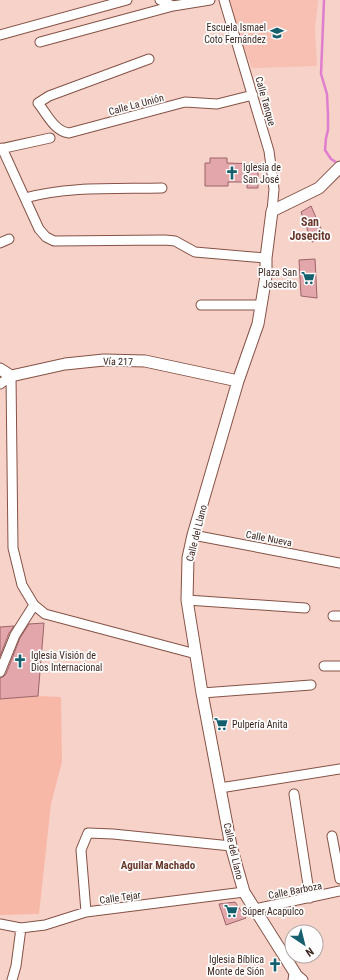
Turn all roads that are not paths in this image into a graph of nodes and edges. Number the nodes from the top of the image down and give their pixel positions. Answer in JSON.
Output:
{"nodes":[{"id":1,"x":127,"y":0,"type":"edge"},
{"id":2,"x":160,"y":0,"type":"edge"},
{"id":3,"x":210,"y":0,"type":"edge"},
{"id":4,"x":224,"y":0,"type":"edge"},
{"id":5,"x":173,"y":6,"type":"junction"},
{"id":6,"x":0,"y":35,"type":"edge"},
{"id":7,"x":40,"y":42,"type":"dead end"},
{"id":8,"x":149,"y":59,"type":"dead end"},
{"id":9,"x":253,"y":95,"type":"junction"},
{"id":10,"x":50,"y":138,"type":"dead end"},
{"id":11,"x":1,"y":148,"type":"edge"},
{"id":12,"x":340,"y":167,"type":"edge"},
{"id":13,"x":162,"y":188,"type":"dead end"},
{"id":14,"x":24,"y":198,"type":"junction"},
{"id":15,"x":272,"y":211,"type":"junction"},
{"id":16,"x":9,"y":239,"type":"dead end"},
{"id":17,"x":0,"y":243,"type":"edge"},
{"id":18,"x":266,"y":258,"type":"junction"},
{"id":19,"x":201,"y":305,"type":"dead end"},
{"id":20,"x":261,"y":306,"type":"junction"},
{"id":21,"x":0,"y":368,"type":"edge"},
{"id":22,"x":11,"y":376,"type":"junction"},
{"id":23,"x":238,"y":381,"type":"junction"},
{"id":24,"x":0,"y":384,"type":"edge"},
{"id":25,"x":193,"y":535,"type":"junction"},
{"id":26,"x":340,"y":563,"type":"edge"},
{"id":27,"x":187,"y":600,"type":"junction"},
{"id":28,"x":34,"y":605,"type":"junction"},
{"id":29,"x":305,"y":608,"type":"dead end"},
{"id":30,"x":196,"y":654,"type":"junction"},
{"id":31,"x":324,"y":666,"type":"dead end"},
{"id":32,"x":340,"y":666,"type":"edge"},
{"id":33,"x":0,"y":672,"type":"edge"},
{"id":34,"x":311,"y":685,"type":"dead end"},
{"id":35,"x":202,"y":693,"type":"junction"},
{"id":36,"x":340,"y":769,"type":"edge"},
{"id":37,"x":220,"y":788,"type":"junction"},
{"id":38,"x":294,"y":794,"type":"dead end"},
{"id":39,"x":332,"y":836,"type":"dead end"},
{"id":40,"x":231,"y":846,"type":"junction"},
{"id":41,"x":340,"y":879,"type":"edge"},
{"id":42,"x":244,"y":892,"type":"junction"},
{"id":43,"x":340,"y":892,"type":"edge"},
{"id":44,"x":310,"y":898,"type":"junction"},
{"id":45,"x":255,"y":909,"type":"junction"},
{"id":46,"x":86,"y":912,"type":"junction"},
{"id":47,"x":0,"y":924,"type":"edge"},
{"id":48,"x":21,"y":928,"type":"junction"},
{"id":49,"x":298,"y":978,"type":"edge"},
{"id":50,"x":12,"y":980,"type":"edge"}],
"edges":[{"from":1,"to":6,"type":"street"},
{"from":2,"to":5,"type":"street"},
{"from":3,"to":5,"type":"street"},
{"from":4,"to":9,"type":"street","name":"Calle Tanque"},
{"from":5,"to":7,"type":"street"},
{"from":8,"to":9,"type":"street","name":"Calle La Unión"},
{"from":9,"to":15,"type":"street","name":"Calle Tanque"},
{"from":10,"to":11,"type":"street"},
{"from":11,"to":14,"type":"street"},
{"from":12,"to":15,"type":"main road"},
{"from":13,"to":14,"type":"street"},
{"from":14,"to":18,"type":"street"},
{"from":15,"to":18,"type":"main road","name":"Calle del Llano"},
{"from":16,"to":17,"type":"street"},
{"from":18,"to":20,"type":"main road","name":"Calle del Llano"},
{"from":19,"to":20,"type":"street"},
{"from":20,"to":23,"type":"main road","name":"Calle del Llano"},
{"from":21,"to":22,"type":"main road"},
{"from":22,"to":23,"type":"main road","name":"Vía 217"},
{"from":22,"to":24,"type":"street"},
{"from":22,"to":28,"type":"street"},
{"from":23,"to":25,"type":"main road","name":"Calle del Llano"},
{"from":25,"to":26,"type":"street","name":"Calle Nueva"},
{"from":25,"to":27,"type":"main road","name":"Calle del Llano"},
{"from":27,"to":29,"type":"street"},
{"from":27,"to":30,"type":"main road","name":"Calle del Llano"},
{"from":28,"to":30,"type":"street"},
{"from":28,"to":33,"type":"street"},
{"from":30,"to":35,"type":"main road","name":"Calle del Llano"},
{"from":31,"to":32,"type":"street"},
{"from":34,"to":35,"type":"street"},
{"from":35,"to":37,"type":"main road","name":"Calle del Llano"},
{"from":36,"to":37,"type":"street"},
{"from":37,"to":40,"type":"main road","name":"Calle del Llano"},
{"from":38,"to":44,"type":"street"},
{"from":39,"to":41,"type":"street"},
{"from":40,"to":42,"type":"main road","name":"Calle del Llano"},
{"from":40,"to":46,"type":"street"},
{"from":42,"to":45,"type":"main road","name":"Calle del Llano"},
{"from":42,"to":46,"type":"street","name":"Calle Tejar"},
{"from":43,"to":44,"type":"street","name":"Calle Barboza"},
{"from":44,"to":45,"type":"street","name":"Calle Barboza"},
{"from":45,"to":49,"type":"main road","name":"Calle del Llano"},
{"from":46,"to":48,"type":"street","name":"Calle Tejar"},
{"from":47,"to":48,"type":"street","name":"Calle Tejar"},
{"from":48,"to":50,"type":"street"}]}
